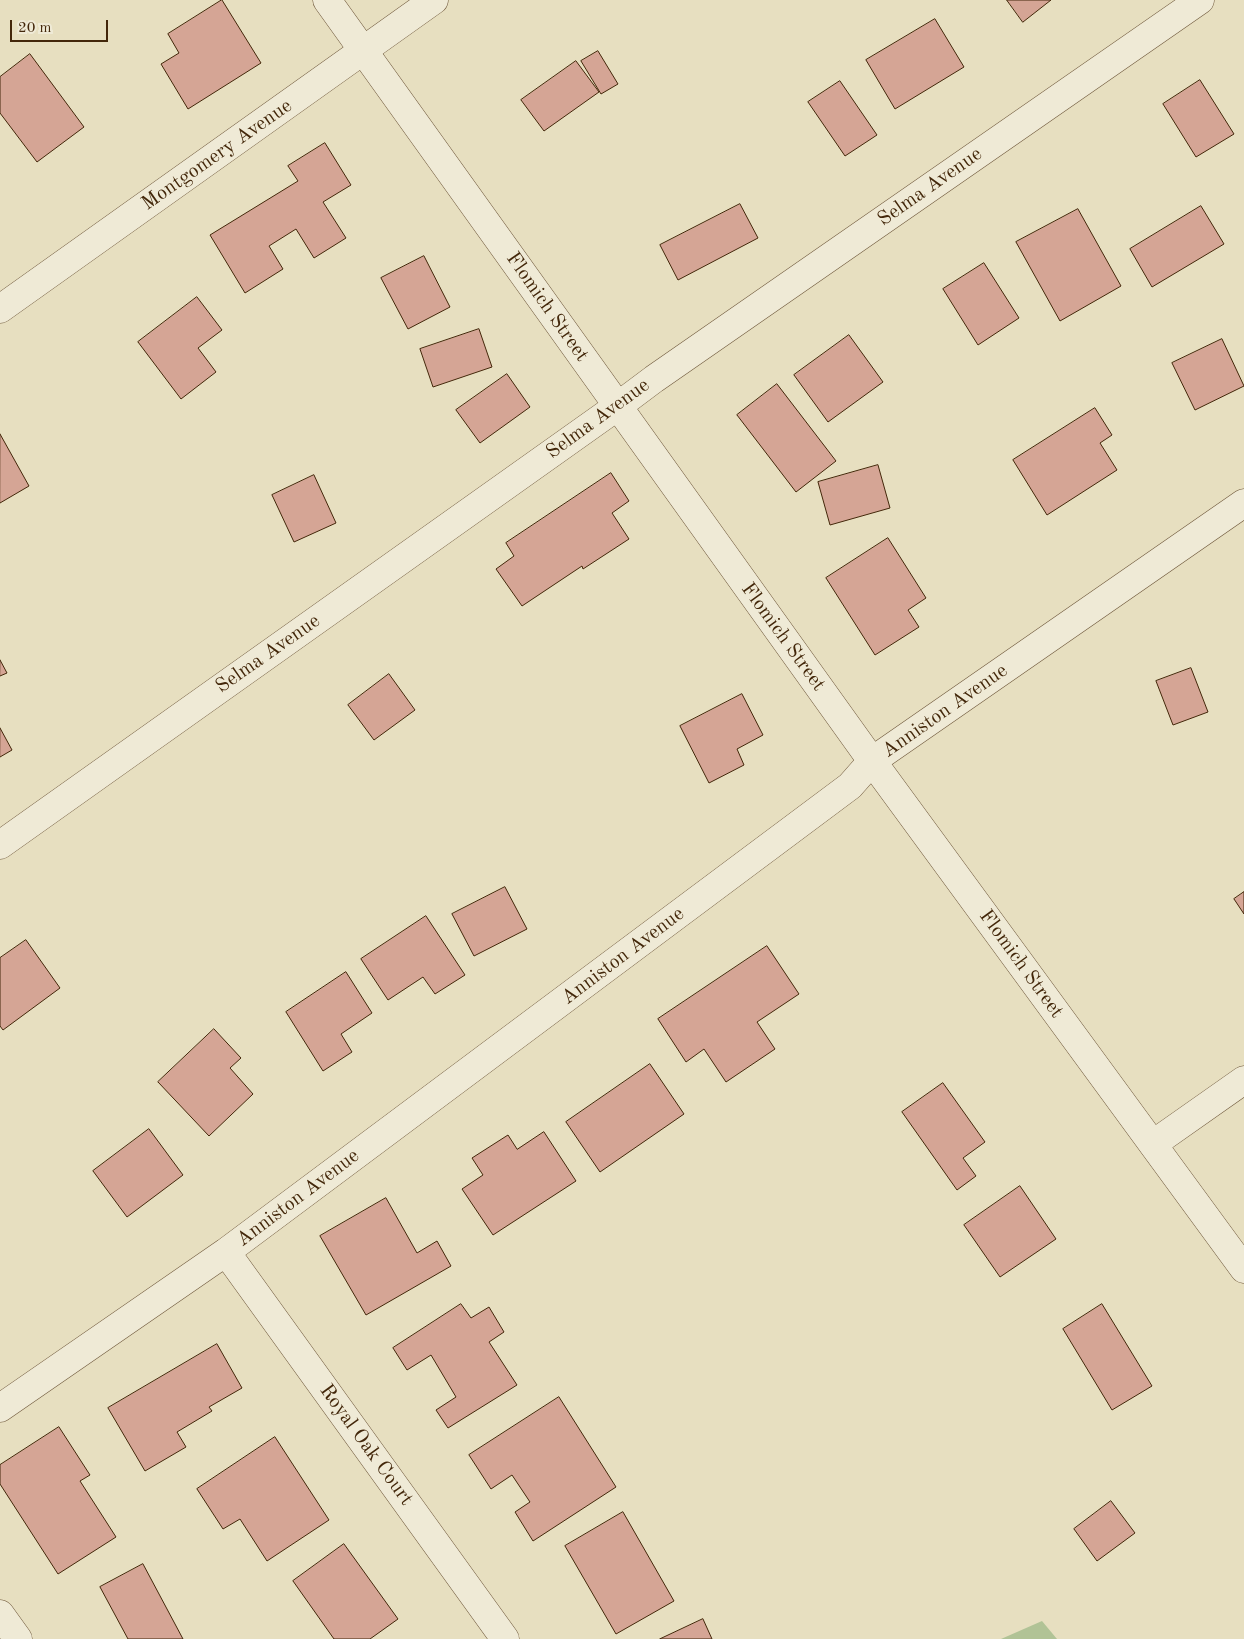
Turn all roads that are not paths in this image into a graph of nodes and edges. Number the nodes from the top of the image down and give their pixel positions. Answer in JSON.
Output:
{"nodes":[{"id":1,"x":327,"y":0,"type":"edge"},
{"id":2,"x":434,"y":0,"type":"edge"},
{"id":3,"x":1200,"y":0,"type":"edge"},
{"id":4,"x":364,"y":50,"type":"junction"},
{"id":5,"x":0,"y":309,"type":"edge"},
{"id":6,"x":618,"y":406,"type":"junction"},
{"id":7,"x":1244,"y":502,"type":"edge"},
{"id":8,"x":872,"y":761,"type":"junction"},
{"id":9,"x":0,"y":845,"type":"edge"},
{"id":10,"x":1244,"y":1080,"type":"edge"},
{"id":11,"x":1153,"y":1144,"type":"junction"},
{"id":12,"x":226,"y":1252,"type":"junction"},
{"id":13,"x":1244,"y":1269,"type":"edge"},
{"id":14,"x":0,"y":1408,"type":"edge"},
{"id":15,"x":0,"y":1614,"type":"edge"},
{"id":16,"x":18,"y":1639,"type":"edge"},
{"id":17,"x":505,"y":1639,"type":"edge"}],
"edges":[{"from":1,"to":4,"type":"street","name":"Flomich Street"},
{"from":2,"to":4,"type":"street","name":"Montgomery Avenue"},
{"from":3,"to":6,"type":"street","name":"Selma Avenue"},
{"from":4,"to":5,"type":"street","name":"Montgomery Avenue"},
{"from":4,"to":6,"type":"street","name":"Flomich Street"},
{"from":6,"to":8,"type":"street","name":"Flomich Street"},
{"from":6,"to":9,"type":"street","name":"Selma Avenue"},
{"from":7,"to":8,"type":"street","name":"Anniston Avenue"},
{"from":8,"to":11,"type":"street","name":"Flomich Street"},
{"from":8,"to":12,"type":"street","name":"Anniston Avenue"},
{"from":10,"to":11,"type":"street"},
{"from":11,"to":13,"type":"street","name":"Flomich Street"},
{"from":12,"to":14,"type":"street","name":"Anniston Avenue"},
{"from":12,"to":17,"type":"street","name":"Royal Oak Court"},
{"from":15,"to":16,"type":"street"}]}
